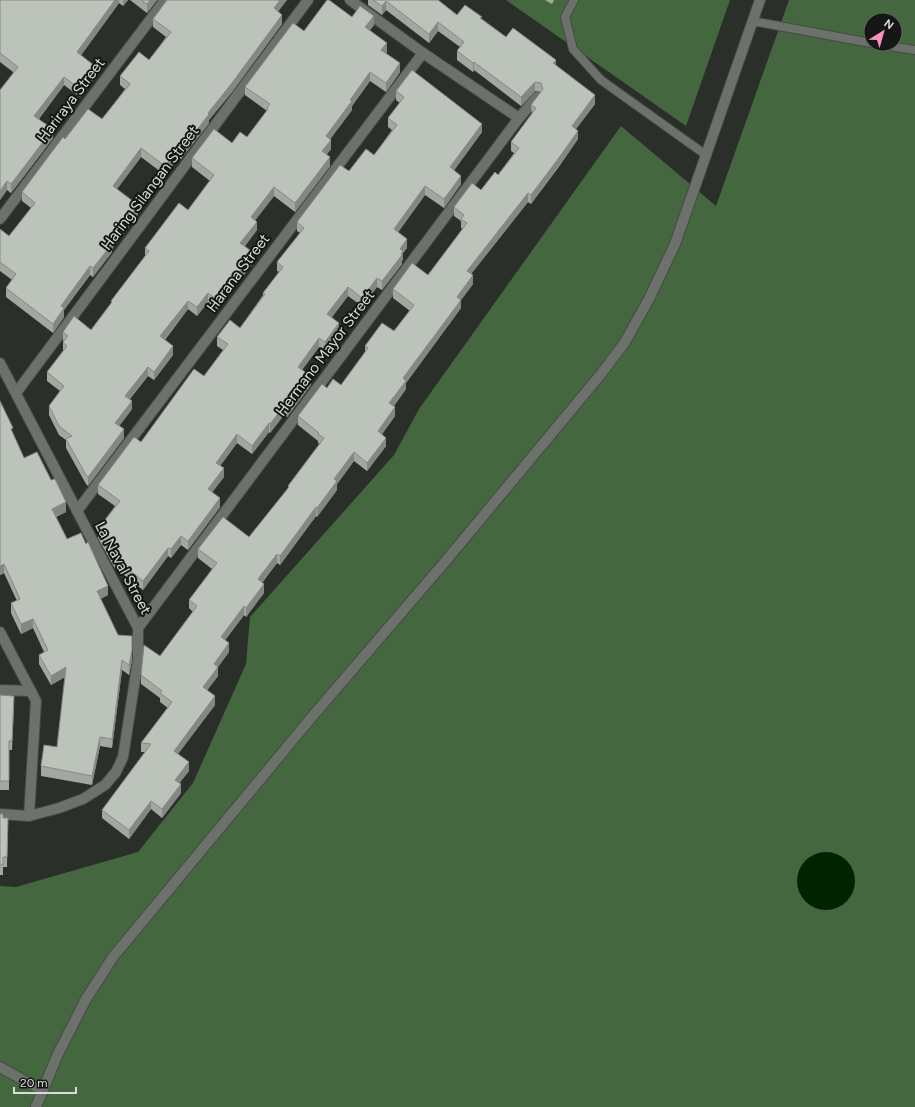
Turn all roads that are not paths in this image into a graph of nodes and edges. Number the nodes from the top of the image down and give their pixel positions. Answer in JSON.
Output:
{"nodes":[{"id":1,"x":165,"y":0,"type":"edge"},
{"id":2,"x":308,"y":0,"type":"edge"},
{"id":3,"x":350,"y":0,"type":"edge"},
{"id":4,"x":574,"y":0,"type":"edge"},
{"id":5,"x":760,"y":0,"type":"edge"},
{"id":6,"x":752,"y":21,"type":"junction"},
{"id":7,"x":863,"y":42,"type":"edge"},
{"id":8,"x":903,"y":48,"type":"edge"},
{"id":9,"x":915,"y":50,"type":"edge"},
{"id":10,"x":423,"y":53,"type":"junction"},
{"id":11,"x":537,"y":97,"type":"edge"},
{"id":12,"x":518,"y":118,"type":"junction"},
{"id":13,"x":706,"y":155,"type":"junction"},
{"id":14,"x":0,"y":219,"type":"edge"},
{"id":15,"x":0,"y":363,"type":"edge"},
{"id":16,"x":16,"y":393,"type":"junction"},
{"id":17,"x":77,"y":511,"type":"junction"},
{"id":18,"x":138,"y":628,"type":"junction"},
{"id":19,"x":0,"y":632,"type":"edge"},
{"id":20,"x":0,"y":690,"type":"edge"},
{"id":21,"x":31,"y":691,"type":"junction"},
{"id":22,"x":0,"y":814,"type":"edge"},
{"id":23,"x":29,"y":816,"type":"junction"},
{"id":24,"x":0,"y":1067,"type":"edge"},
{"id":25,"x":43,"y":1091,"type":"junction"},
{"id":26,"x":36,"y":1107,"type":"edge"}],
"edges":[{"from":1,"to":14,"type":"street","name":"Hariraya Street"},
{"from":2,"to":16,"type":"street","name":"Haring Silangan Street"},
{"from":3,"to":10,"type":"street"},
{"from":4,"to":13,"type":"lane"},
{"from":5,"to":6,"type":"street"},
{"from":6,"to":7,"type":"lane"},
{"from":6,"to":13,"type":"street"},
{"from":8,"to":9,"type":"lane"},
{"from":10,"to":12,"type":"street"},
{"from":10,"to":17,"type":"street","name":"Harana Street"},
{"from":11,"to":12,"type":"street","name":"Hermano Mayor Street"},
{"from":12,"to":18,"type":"street","name":"Hermano Mayor Street"},
{"from":13,"to":25,"type":"street"},
{"from":15,"to":16,"type":"street","name":"La Naval Street"},
{"from":16,"to":17,"type":"street","name":"La Naval Street"},
{"from":17,"to":18,"type":"street","name":"La Naval Street"},
{"from":18,"to":23,"type":"street","name":"La Naval Street"},
{"from":19,"to":21,"type":"street"},
{"from":20,"to":21,"type":"street"},
{"from":21,"to":23,"type":"street"},
{"from":22,"to":23,"type":"street","name":"La Naval Street"},
{"from":24,"to":25,"type":"street"},
{"from":25,"to":26,"type":"street"}]}
